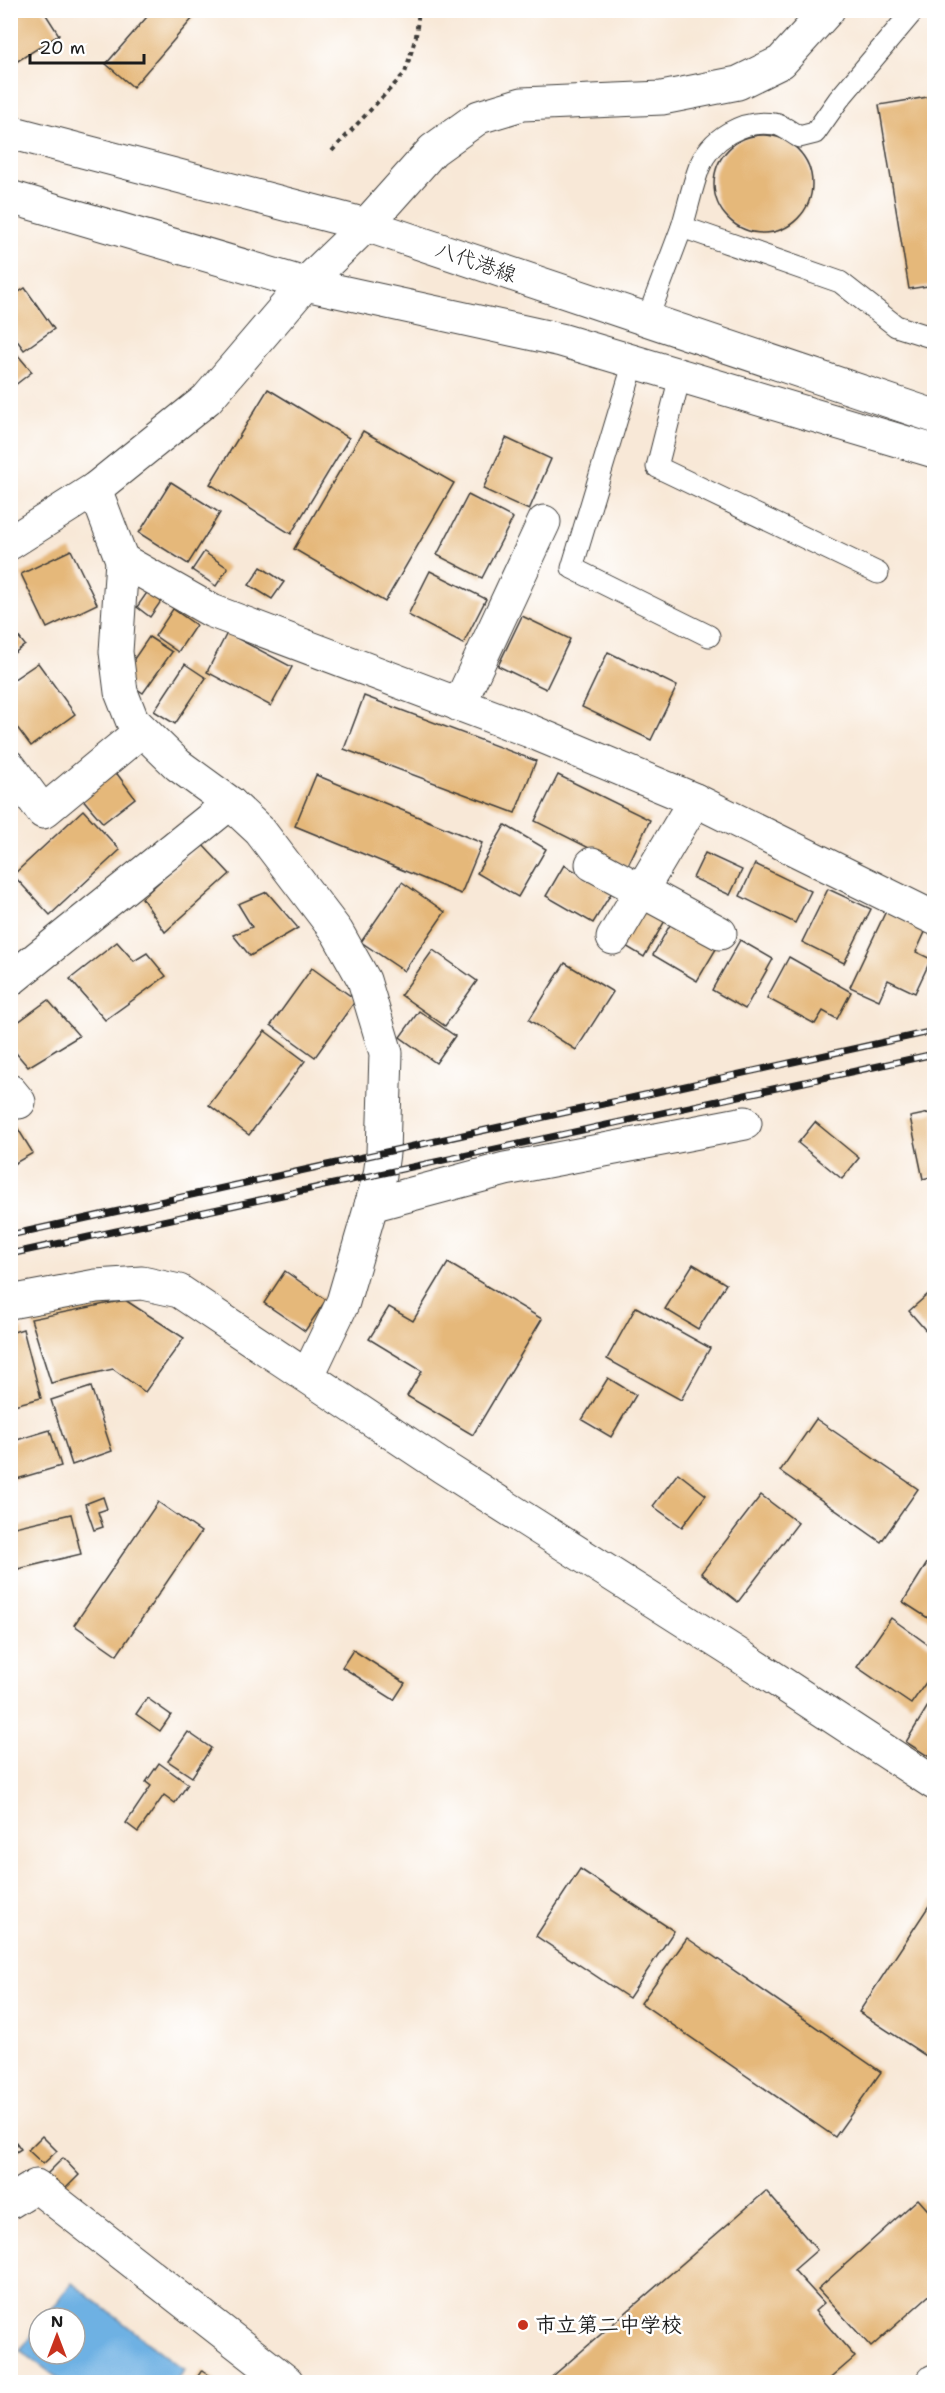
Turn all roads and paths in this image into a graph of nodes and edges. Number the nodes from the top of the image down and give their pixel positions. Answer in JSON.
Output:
{"nodes":[{"id":1,"x":419,"y":10,"type":"edge"},
{"id":2,"x":828,"y":10,"type":"edge"},
{"id":3,"x":914,"y":10,"type":"edge"},
{"id":4,"x":10,"y":132,"type":"edge"},
{"id":5,"x":332,"y":151,"type":"dead end"},
{"id":6,"x":10,"y":197,"type":"edge"},
{"id":7,"x":366,"y":225,"type":"junction"},
{"id":8,"x":682,"y":227,"type":"junction"},
{"id":9,"x":305,"y":284,"type":"junction"},
{"id":10,"x":647,"y":320,"type":"junction"},
{"id":11,"x":934,"y":338,"type":"edge"},
{"id":12,"x":634,"y":363,"type":"junction"},
{"id":13,"x":680,"y":376,"type":"junction"},
{"id":14,"x":934,"y":416,"type":"edge"},
{"id":15,"x":934,"y":452,"type":"edge"},
{"id":16,"x":95,"y":489,"type":"junction"},
{"id":17,"x":544,"y":522,"type":"dead end"},
{"id":18,"x":10,"y":543,"type":"edge"},
{"id":19,"x":122,"y":560,"type":"junction"},
{"id":20,"x":878,"y":573,"type":"dead end"},
{"id":21,"x":709,"y":636,"type":"dead end"},
{"id":22,"x":459,"y":705,"type":"junction"},
{"id":23,"x":141,"y":731,"type":"junction"},
{"id":24,"x":10,"y":767,"type":"edge"},
{"id":25,"x":695,"y":800,"type":"junction"},
{"id":26,"x":230,"y":803,"type":"junction"},
{"id":27,"x":592,"y":864,"type":"dead end"},
{"id":28,"x":641,"y":891,"type":"junction"},
{"id":29,"x":934,"y":918,"type":"edge"},
{"id":30,"x":720,"y":933,"type":"dead end"},
{"id":31,"x":613,"y":938,"type":"dead end"},
{"id":32,"x":10,"y":980,"type":"edge"},
{"id":33,"x":745,"y":1123,"type":"dead end"},
{"id":34,"x":371,"y":1205,"type":"junction"},
{"id":35,"x":10,"y":1302,"type":"edge"},
{"id":36,"x":308,"y":1375,"type":"junction"},
{"id":37,"x":934,"y":1783,"type":"edge"},
{"id":38,"x":10,"y":2202,"type":"edge"},
{"id":39,"x":287,"y":2382,"type":"edge"}],
"edges":[{"from":1,"to":5,"type":"path"},
{"from":2,"to":7,"type":"street"},
{"from":3,"to":8,"type":"lane"},
{"from":4,"to":7,"type":"street","name":"八代港線"},
{"from":6,"to":9,"type":"street"},
{"from":7,"to":9,"type":"street"},
{"from":7,"to":10,"type":"street","name":"八代港線"},
{"from":8,"to":10,"type":"lane"},
{"from":8,"to":11,"type":"lane"},
{"from":9,"to":12,"type":"street"},
{"from":9,"to":16,"type":"street"},
{"from":10,"to":14,"type":"street","name":"八代港線"},
{"from":12,"to":13,"type":"street"},
{"from":12,"to":21,"type":"lane"},
{"from":13,"to":15,"type":"street"},
{"from":13,"to":20,"type":"lane"},
{"from":16,"to":18,"type":"street"},
{"from":16,"to":19,"type":"street"},
{"from":17,"to":22,"type":"street"},
{"from":19,"to":22,"type":"street"},
{"from":19,"to":23,"type":"street"},
{"from":22,"to":25,"type":"street"},
{"from":23,"to":24,"type":"street"},
{"from":23,"to":26,"type":"street"},
{"from":25,"to":28,"type":"street"},
{"from":25,"to":29,"type":"street"},
{"from":26,"to":32,"type":"street"},
{"from":26,"to":34,"type":"street"},
{"from":27,"to":28,"type":"street"},
{"from":28,"to":30,"type":"street"},
{"from":28,"to":31,"type":"street"},
{"from":33,"to":34,"type":"street"},
{"from":34,"to":36,"type":"street"},
{"from":35,"to":36,"type":"street"},
{"from":36,"to":37,"type":"street"},
{"from":38,"to":39,"type":"street"}]}
